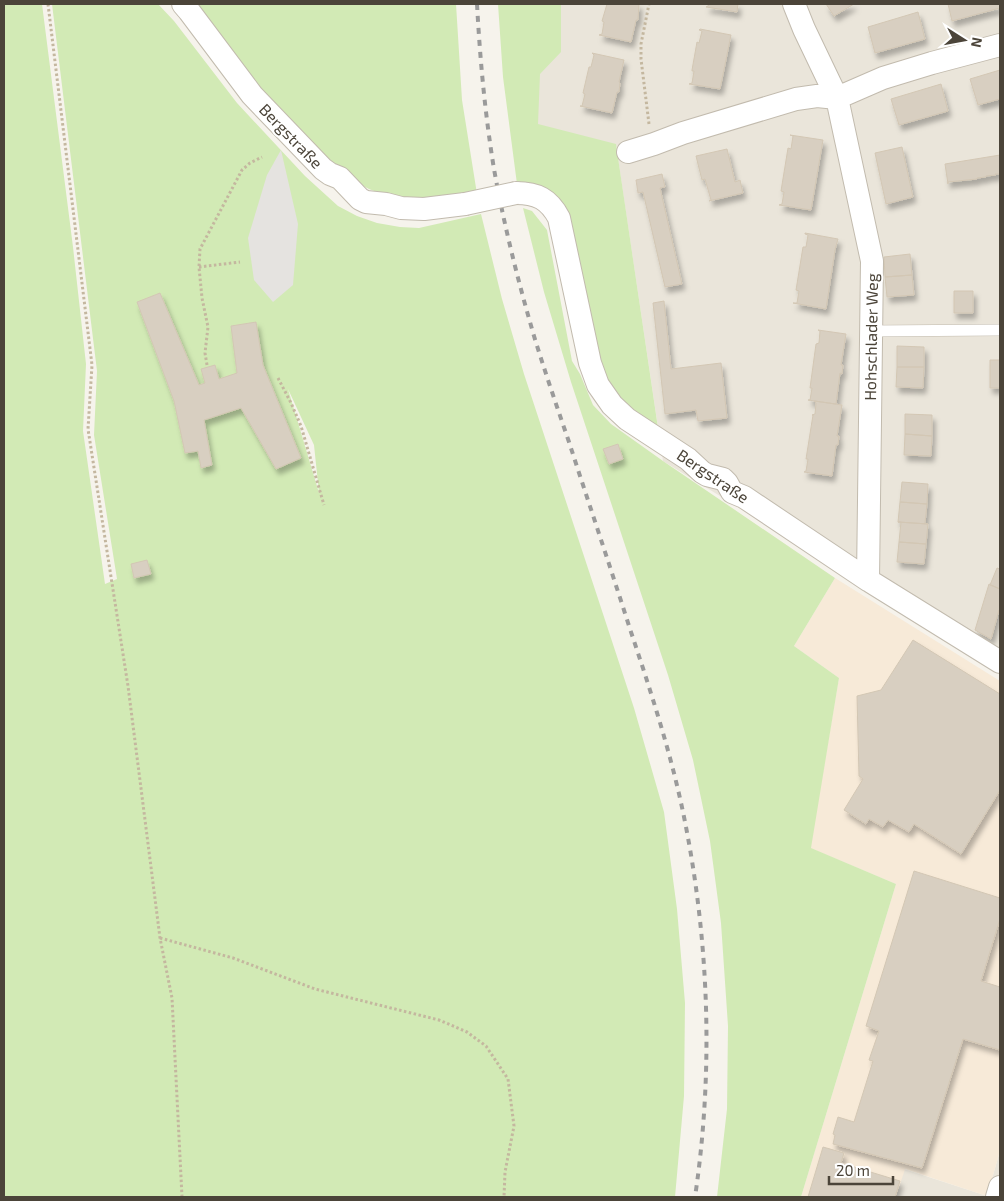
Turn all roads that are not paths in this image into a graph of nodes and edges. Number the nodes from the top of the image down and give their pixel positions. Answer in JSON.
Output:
{"nodes":[{"id":1,"x":183,"y":4,"type":"edge"},
{"id":2,"x":794,"y":4,"type":"edge"},
{"id":3,"x":1000,"y":45,"type":"edge"},
{"id":4,"x":837,"y":98,"type":"junction"},
{"id":5,"x":628,"y":152,"type":"dead end"},
{"id":6,"x":1000,"y":330,"type":"edge"},
{"id":7,"x":871,"y":331,"type":"junction"},
{"id":8,"x":868,"y":580,"type":"junction"},
{"id":9,"x":1000,"y":662,"type":"edge"},
{"id":10,"x":1000,"y":1187,"type":"edge"},
{"id":11,"x":997,"y":1197,"type":"edge"}],
"edges":[{"from":1,"to":8,"type":"street","name":"Bergstraße","bridge":true},
{"from":2,"to":4,"type":"street","name":"Hohschlader Weg"},
{"from":3,"to":4,"type":"street"},
{"from":4,"to":5,"type":"street"},
{"from":4,"to":7,"type":"street","name":"Hohschlader Weg"},
{"from":6,"to":7,"type":"lane"},
{"from":7,"to":8,"type":"street","name":"Hohschlader Weg"},
{"from":8,"to":9,"type":"street","name":"Bergstraße"},
{"from":10,"to":11,"type":"street"}]}
